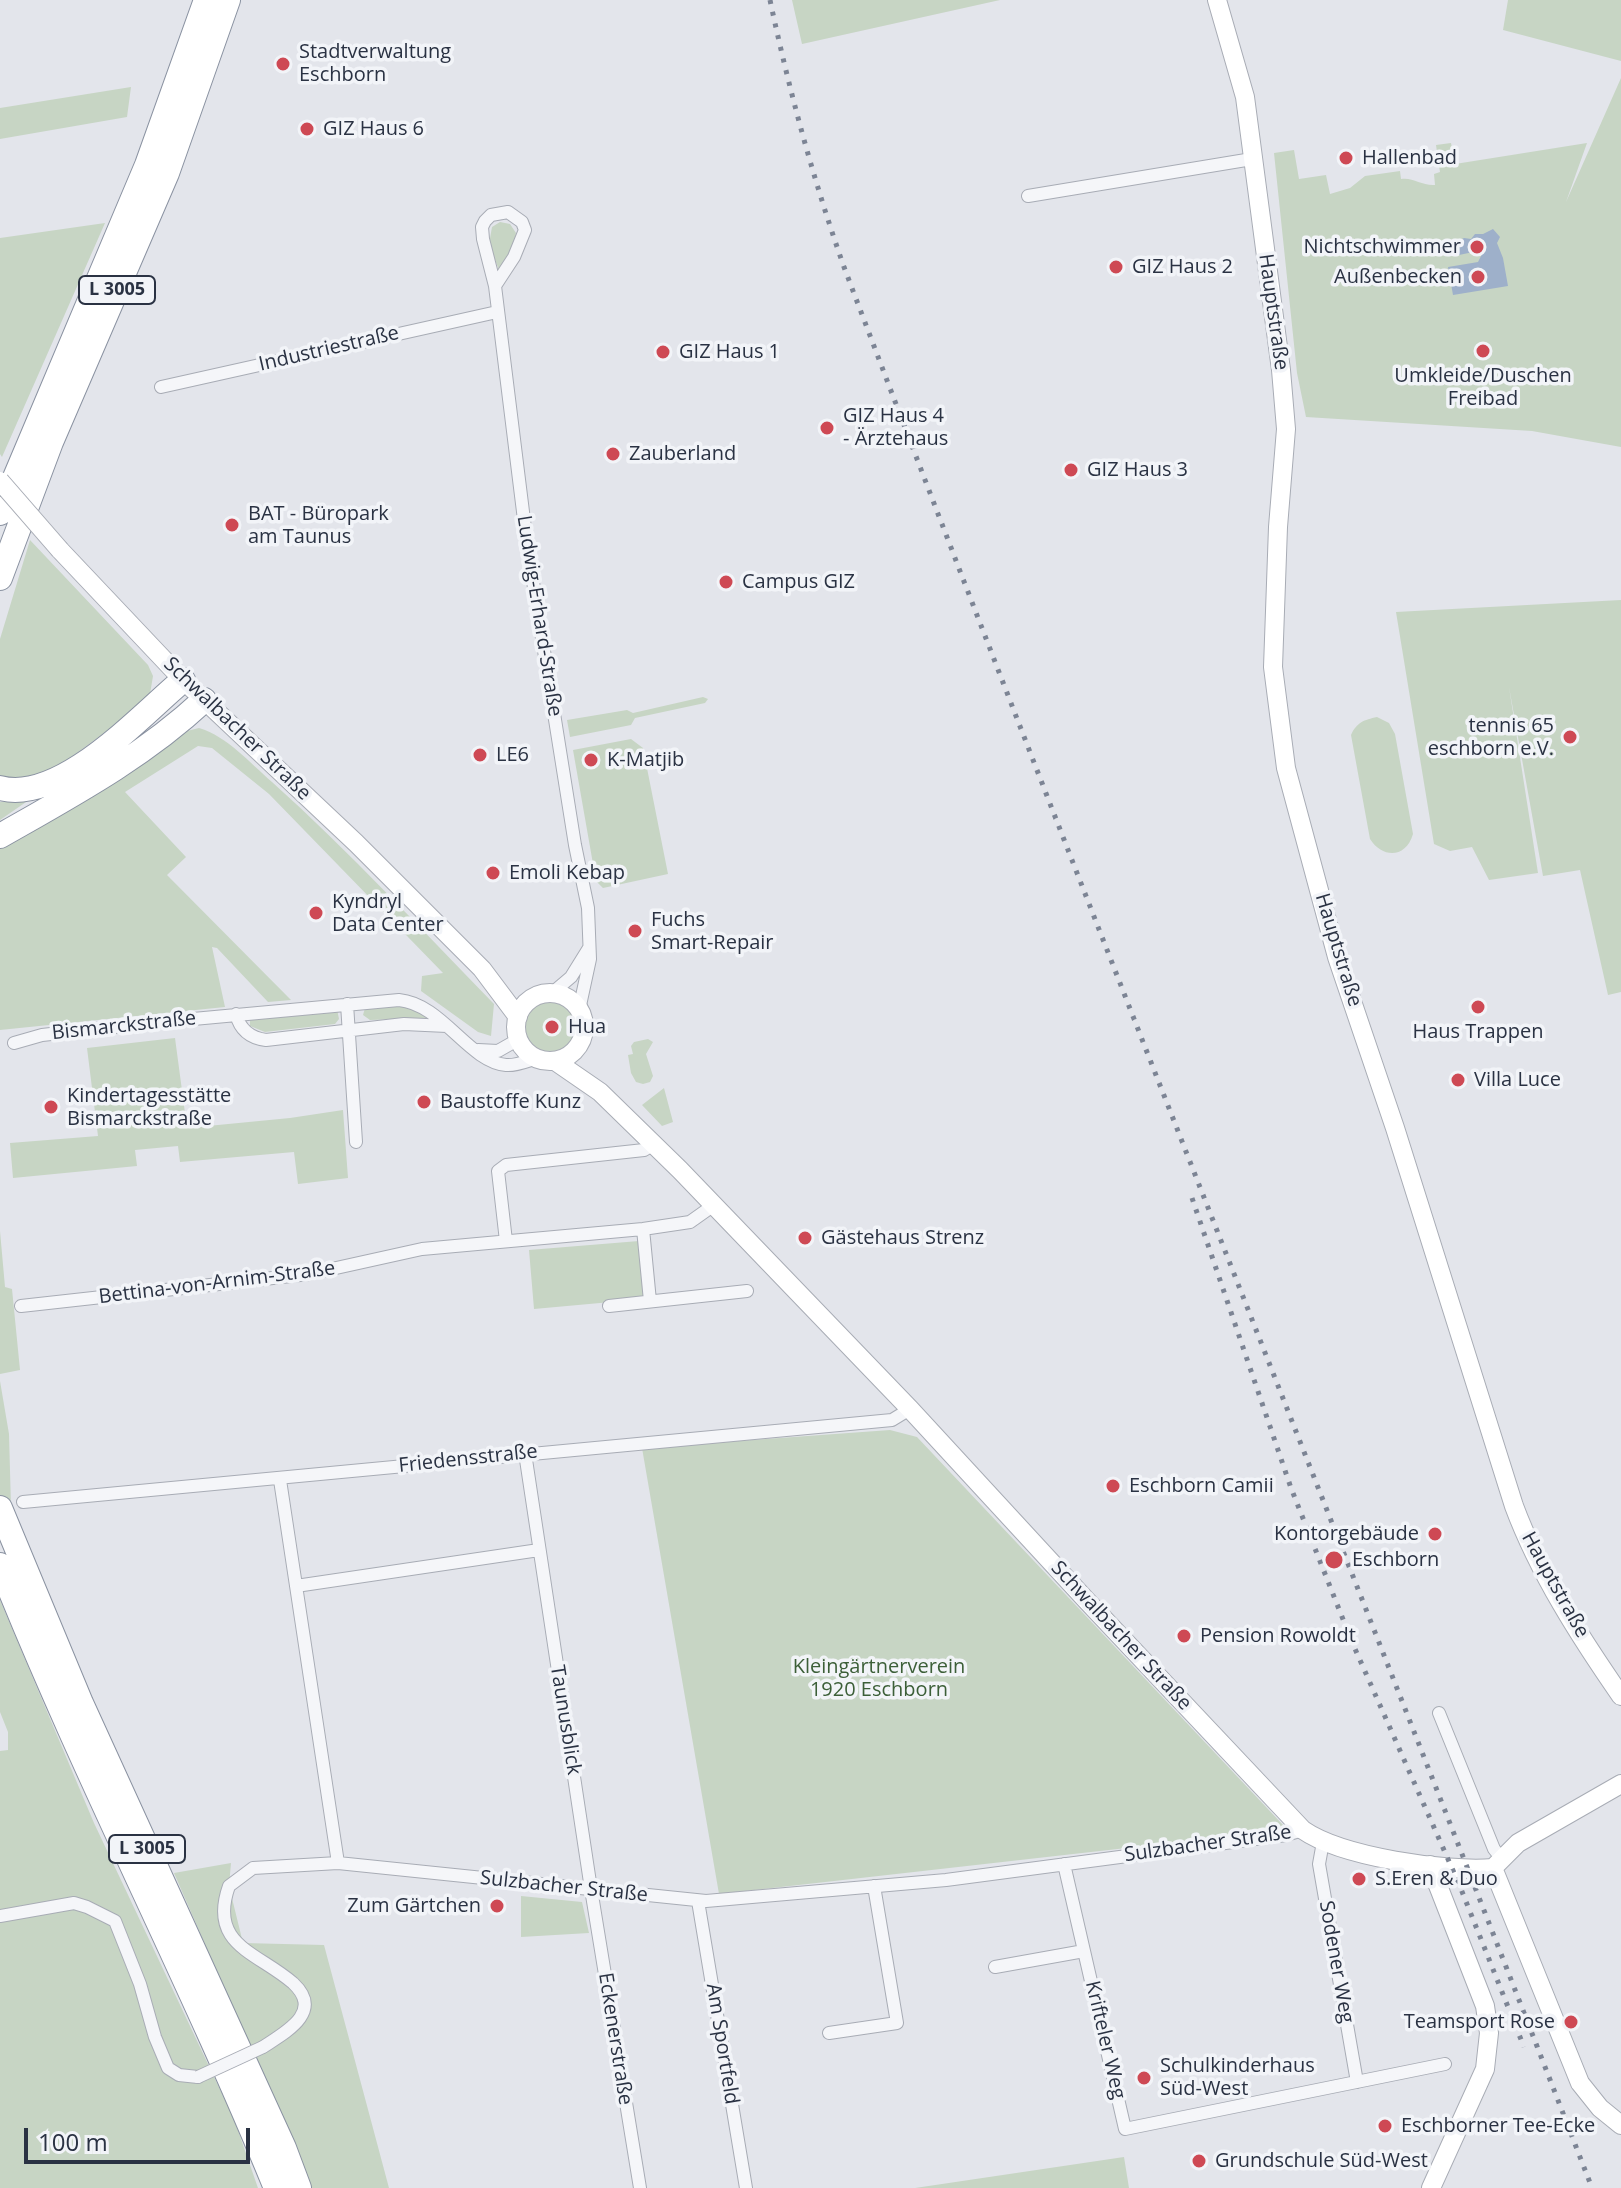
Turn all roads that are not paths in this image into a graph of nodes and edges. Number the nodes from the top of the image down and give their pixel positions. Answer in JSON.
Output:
{"nodes":[{"id":1,"x":206,"y":0,"type":"edge"},
{"id":2,"x":228,"y":0,"type":"edge"},
{"id":3,"x":1217,"y":0,"type":"edge"},
{"id":4,"x":1252,"y":159,"type":"junction"},
{"id":5,"x":1028,"y":196,"type":"dead end"},
{"id":6,"x":495,"y":286,"type":"junction"},
{"id":7,"x":497,"y":312,"type":"junction"},
{"id":8,"x":161,"y":387,"type":"dead end"},
{"id":9,"x":0,"y":481,"type":"edge"},
{"id":10,"x":0,"y":513,"type":"edge"},
{"id":11,"x":0,"y":578,"type":"edge"},
{"id":12,"x":183,"y":680,"type":"junction"},
{"id":13,"x":204,"y":700,"type":"junction"},
{"id":14,"x":0,"y":788,"type":"edge"},
{"id":15,"x":0,"y":836,"type":"edge"},
{"id":16,"x":590,"y":945,"type":"junction"},
{"id":17,"x":482,"y":969,"type":"junction"},
{"id":18,"x":545,"y":995,"type":"junction"},
{"id":19,"x":347,"y":1004,"type":"junction"},
{"id":20,"x":579,"y":1010,"type":"junction"},
{"id":21,"x":236,"y":1014,"type":"junction"},
{"id":22,"x":518,"y":1017,"type":"junction"},
{"id":23,"x":447,"y":1026,"type":"junction"},
{"id":24,"x":348,"y":1029,"type":"junction"},
{"id":25,"x":519,"y":1039,"type":"junction"},
{"id":26,"x":14,"y":1043,"type":"dead end"},
{"id":27,"x":577,"y":1048,"type":"junction"},
{"id":28,"x":478,"y":1050,"type":"junction"},
{"id":29,"x":546,"y":1060,"type":"junction"},
{"id":30,"x":600,"y":1092,"type":"junction"},
{"id":31,"x":356,"y":1142,"type":"dead end"},
{"id":32,"x":654,"y":1144,"type":"junction"},
{"id":33,"x":714,"y":1205,"type":"junction"},
{"id":34,"x":643,"y":1229,"type":"junction"},
{"id":35,"x":506,"y":1241,"type":"junction"},
{"id":36,"x":747,"y":1291,"type":"dead end"},
{"id":37,"x":650,"y":1301,"type":"junction"},
{"id":38,"x":21,"y":1306,"type":"dead end"},
{"id":39,"x":609,"y":1306,"type":"dead end"},
{"id":40,"x":910,"y":1409,"type":"junction"},
{"id":41,"x":525,"y":1453,"type":"junction"},
{"id":42,"x":280,"y":1480,"type":"junction"},
{"id":43,"x":12,"y":1505,"type":"edge"},
{"id":44,"x":539,"y":1550,"type":"junction"},
{"id":45,"x":0,"y":1565,"type":"edge"},
{"id":46,"x":296,"y":1586,"type":"junction"},
{"id":47,"x":1621,"y":1696,"type":"edge"},
{"id":48,"x":1439,"y":1713,"type":"dead end"},
{"id":49,"x":1621,"y":1784,"type":"edge"},
{"id":50,"x":1303,"y":1830,"type":"junction"},
{"id":51,"x":1323,"y":1842,"type":"junction"},
{"id":52,"x":338,"y":1863,"type":"junction"},
{"id":53,"x":1497,"y":1863,"type":"junction"},
{"id":54,"x":1064,"y":1864,"type":"junction"},
{"id":55,"x":1430,"y":1865,"type":"junction"},
{"id":56,"x":874,"y":1886,"type":"junction"},
{"id":57,"x":591,"y":1889,"type":"junction"},
{"id":58,"x":698,"y":1901,"type":"junction"},
{"id":59,"x":0,"y":1916,"type":"edge"},
{"id":60,"x":1084,"y":1951,"type":"junction"},
{"id":61,"x":995,"y":1967,"type":"dead end"},
{"id":62,"x":829,"y":2033,"type":"dead end"},
{"id":63,"x":1445,"y":2064,"type":"dead end"},
{"id":64,"x":1357,"y":2082,"type":"junction"},
{"id":65,"x":1621,"y":2125,"type":"edge"},
{"id":66,"x":276,"y":2188,"type":"edge"},
{"id":67,"x":299,"y":2188,"type":"edge"},
{"id":68,"x":640,"y":2188,"type":"edge"},
{"id":69,"x":746,"y":2188,"type":"edge"},
{"id":70,"x":1431,"y":2188,"type":"edge"}],
"edges":[{"from":1,"to":10,"type":"highway","number":"L 3005"},
{"from":2,"to":11,"type":"highway","number":"L 3005"},
{"from":3,"to":4,"type":"street","name":"Hauptstraße"},
{"from":4,"to":5,"type":"street"},
{"from":4,"to":47,"type":"street","name":"Hauptstraße"},
{"from":6,"to":6,"type":"street","name":"Ludwig-Erhard-Straße"},
{"from":6,"to":7,"type":"street","name":"Ludwig-Erhard-Straße"},
{"from":7,"to":8,"type":"street","name":"Industriestraße"},
{"from":7,"to":16,"type":"street","name":"Ludwig-Erhard-Straße"},
{"from":9,"to":12,"type":"street","name":"Schwalbacher Straße","bridge":true},
{"from":12,"to":13,"type":"street","name":"Schwalbacher Straße"},
{"from":12,"to":14,"type":"highway"},
{"from":13,"to":15,"type":"highway"},
{"from":13,"to":17,"type":"street","name":"Schwalbacher Straße"},
{"from":16,"to":18,"type":"street"},
{"from":16,"to":20,"type":"street","name":"Ludwig-Erhard-Straße"},
{"from":17,"to":18,"type":"street","name":"Schwalbacher Straße"},
{"from":17,"to":22,"type":"street","name":"Schwalbacher Straße"},
{"from":18,"to":20,"type":"street","name":"Schwalbacher Straße"},
{"from":18,"to":22,"type":"street"},
{"from":19,"to":21,"type":"street","name":"Bismarckstraße"},
{"from":19,"to":23,"type":"street","name":"Bismarckstraße"},
{"from":19,"to":24,"type":"street"},
{"from":20,"to":27,"type":"street","name":"Schwalbacher Straße"},
{"from":21,"to":24,"type":"street"},
{"from":21,"to":26,"type":"street","name":"Bismarckstraße"},
{"from":22,"to":25,"type":"street"},
{"from":23,"to":24,"type":"street"},
{"from":23,"to":28,"type":"street","name":"Bismarckstraße"},
{"from":24,"to":31,"type":"street"},
{"from":25,"to":28,"type":"street"},
{"from":25,"to":29,"type":"street","name":"Schwalbacher Straße"},
{"from":27,"to":29,"type":"street"},
{"from":27,"to":30,"type":"street","name":"Schwalbacher Straße"},
{"from":28,"to":29,"type":"street","name":"Bismarckstraße"},
{"from":29,"to":30,"type":"street","name":"Schwalbacher Straße"},
{"from":30,"to":32,"type":"street","name":"Schwalbacher Straße"},
{"from":32,"to":33,"type":"street","name":"Schwalbacher Straße"},
{"from":32,"to":35,"type":"street"},
{"from":33,"to":34,"type":"street","name":"Bettina-von-Arnim-Straße"},
{"from":33,"to":40,"type":"street","name":"Schwalbacher Straße"},
{"from":34,"to":35,"type":"street","name":"Bettina-von-Arnim-Straße"},
{"from":34,"to":37,"type":"street"},
{"from":35,"to":38,"type":"street","name":"Bettina-von-Arnim-Straße"},
{"from":36,"to":37,"type":"street"},
{"from":37,"to":39,"type":"street"},
{"from":40,"to":41,"type":"street","name":"Friedensstraße"},
{"from":40,"to":50,"type":"street","name":"Schwalbacher Straße"},
{"from":41,"to":42,"type":"street","name":"Friedensstraße"},
{"from":41,"to":44,"type":"street","name":"Taunusblick"},
{"from":42,"to":43,"type":"street","name":"Friedensstraße"},
{"from":42,"to":46,"type":"street"},
{"from":43,"to":67,"type":"highway","number":"L 3005"},
{"from":44,"to":46,"type":"street"},
{"from":44,"to":57,"type":"street","name":"Taunusblick"},
{"from":45,"to":66,"type":"highway","number":"L 3005"},
{"from":46,"to":52,"type":"street"},
{"from":48,"to":53,"type":"street"},
{"from":49,"to":53,"type":"street"},
{"from":50,"to":51,"type":"street","name":"Schwalbacher Straße"},
{"from":50,"to":54,"type":"street","name":"Sulzbacher Straße"},
{"from":51,"to":55,"type":"street","name":"Schwalbacher Straße"},
{"from":51,"to":64,"type":"street","name":"Sodener Weg"},
{"from":52,"to":57,"type":"street","name":"Sulzbacher Straße"},
{"from":52,"to":59,"type":"street","name":"Sulzbacher Straße","bridge":true},
{"from":53,"to":55,"type":"street","name":"Schwalbacher Straße"},
{"from":53,"to":65,"type":"street"},
{"from":54,"to":56,"type":"street","name":"Sulzbacher Straße"},
{"from":54,"to":60,"type":"street","name":"Krifteler Weg"},
{"from":55,"to":70,"type":"street"},
{"from":56,"to":58,"type":"street","name":"Sulzbacher Straße"},
{"from":56,"to":62,"type":"street"},
{"from":57,"to":58,"type":"street","name":"Sulzbacher Straße"},
{"from":57,"to":68,"type":"street","name":"Eckenerstraße"},
{"from":58,"to":69,"type":"street","name":"Am Sportfeld"},
{"from":60,"to":61,"type":"street"},
{"from":60,"to":64,"type":"street","name":"Krifteler Weg"},
{"from":63,"to":64,"type":"street"}]}
